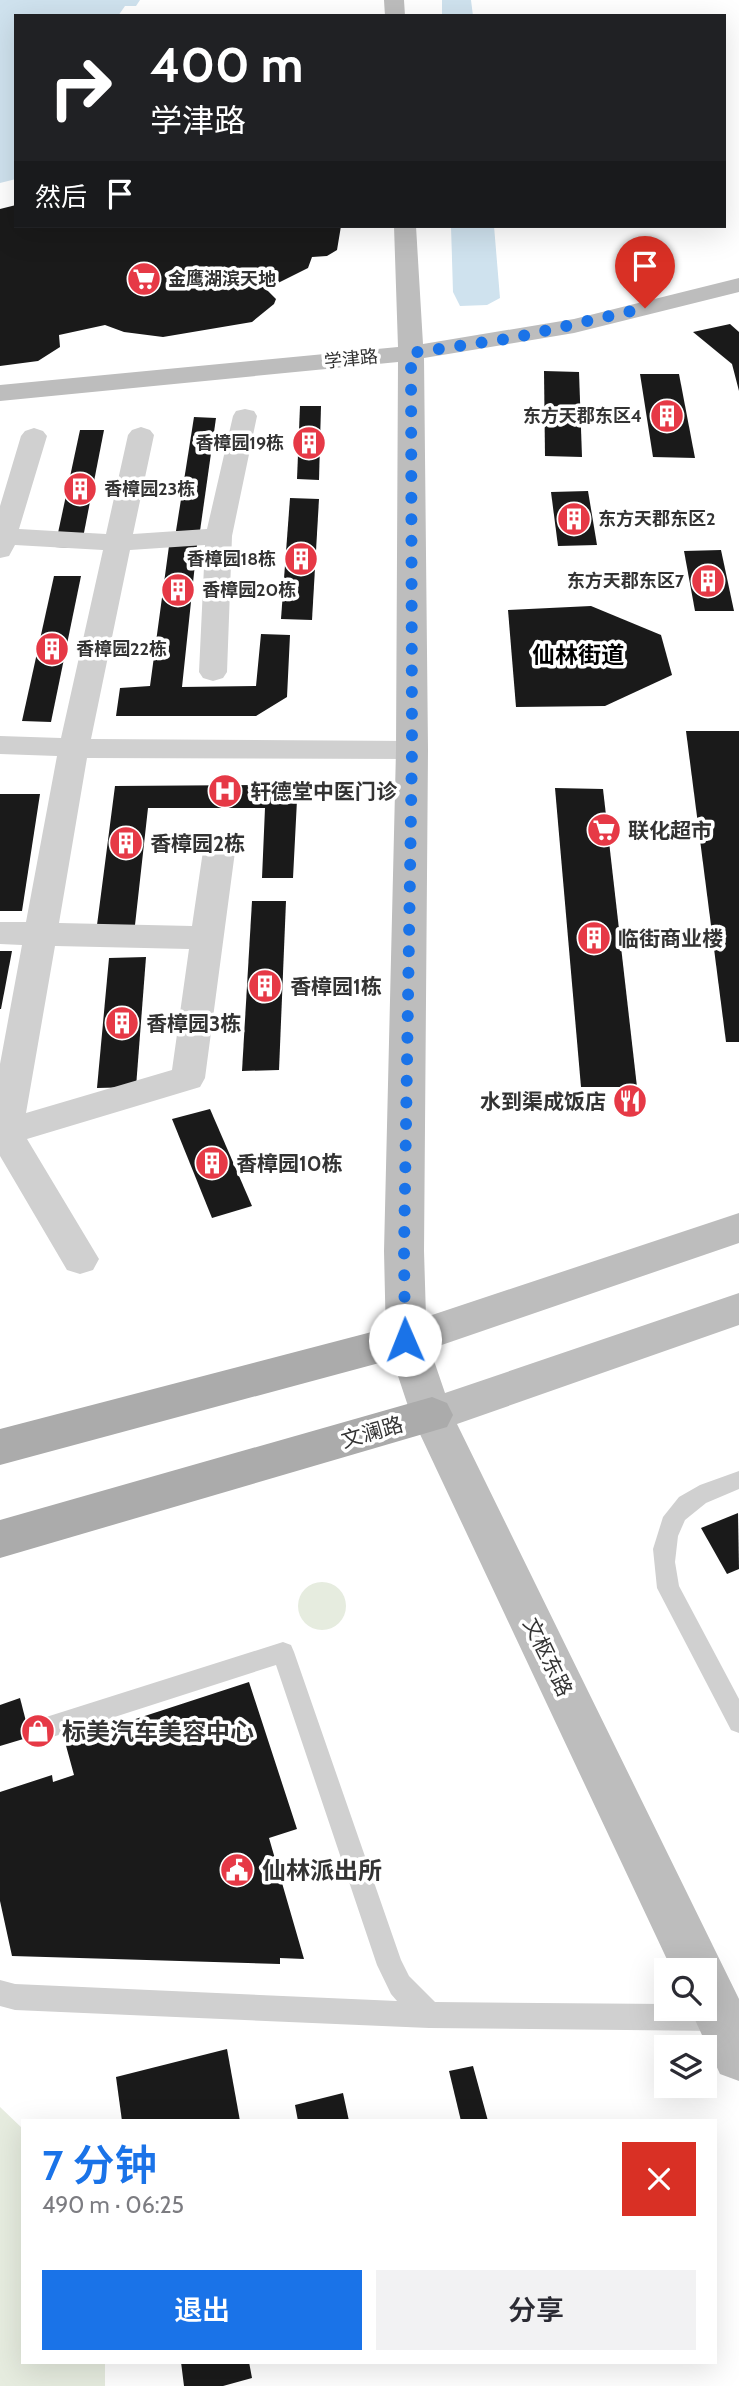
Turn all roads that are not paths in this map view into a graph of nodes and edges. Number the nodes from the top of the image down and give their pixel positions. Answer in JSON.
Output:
{"nodes":[{"id":1,"x":405,"y":228,"type":"edge"},
{"id":2,"x":739,"y":285,"type":"edge"},
{"id":3,"x":411,"y":353,"type":"junction"},
{"id":4,"x":0,"y":393,"type":"edge"},
{"id":5,"x":245,"y":416,"type":"dead end"},
{"id":6,"x":141,"y":435,"type":"dead end"},
{"id":7,"x":34,"y":436,"type":"dead end"},
{"id":8,"x":219,"y":536,"type":"junction"},
{"id":9,"x":1,"y":541,"type":"edge"},
{"id":10,"x":117,"y":543,"type":"junction"},
{"id":11,"x":213,"y":672,"type":"dead end"},
{"id":12,"x":0,"y":745,"type":"edge"},
{"id":13,"x":74,"y":748,"type":"junction"},
{"id":14,"x":412,"y":750,"type":"junction"},
{"id":15,"x":220,"y":844,"type":"dead end"},
{"id":16,"x":41,"y":932,"type":"junction"},
{"id":17,"x":0,"y":933,"type":"edge"},
{"id":18,"x":207,"y":938,"type":"junction"},
{"id":19,"x":2,"y":1134,"type":"edge"},
{"id":20,"x":739,"y":1228,"type":"edge"},
{"id":21,"x":80,"y":1259,"type":"dead end"},
{"id":22,"x":739,"y":1309,"type":"edge"},
{"id":23,"x":405,"y":1340,"type":"junction"},
{"id":24,"x":432,"y":1415,"type":"junction"},
{"id":25,"x":0,"y":1447,"type":"edge"},
{"id":26,"x":739,"y":1480,"type":"edge"},
{"id":27,"x":0,"y":1538,"type":"edge"},
{"id":28,"x":739,"y":1722,"type":"edge"},
{"id":29,"x":43,"y":1729,"type":"dead end"},
{"id":30,"x":692,"y":1958,"type":"edge"},
{"id":31,"x":0,"y":1993,"type":"edge"},
{"id":32,"x":429,"y":2015,"type":"junction"},
{"id":33,"x":722,"y":2019,"type":"edge"}],
"edges":[{"from":1,"to":3,"type":"street","name":"文枢东路"},
{"from":2,"to":3,"type":"street","name":"学津路"},
{"from":3,"to":4,"type":"street","name":"学津路"},
{"from":3,"to":14,"type":"street","name":"文枢东路"},
{"from":5,"to":8,"type":"street"},
{"from":6,"to":10,"type":"street"},
{"from":7,"to":9,"type":"street"},
{"from":8,"to":10,"type":"street"},
{"from":8,"to":11,"type":"street"},
{"from":9,"to":10,"type":"street"},
{"from":10,"to":13,"type":"street"},
{"from":12,"to":13,"type":"street"},
{"from":13,"to":14,"type":"street"},
{"from":13,"to":16,"type":"street"},
{"from":14,"to":23,"type":"street","name":"文枢东路"},
{"from":15,"to":18,"type":"street"},
{"from":16,"to":17,"type":"street"},
{"from":16,"to":18,"type":"street"},
{"from":16,"to":19,"type":"street"},
{"from":18,"to":19,"type":"street"},
{"from":19,"to":21,"type":"street"},
{"from":20,"to":23,"type":"street"},
{"from":22,"to":24,"type":"street","name":"文澜路"},
{"from":23,"to":24,"type":"street","name":"文枢东路"},
{"from":23,"to":25,"type":"main road"},
{"from":24,"to":27,"type":"main road","name":"文澜路"},
{"from":24,"to":30,"type":"street","name":"文枢东路"},
{"from":26,"to":28,"type":"lane"},
{"from":29,"to":32,"type":"lane"},
{"from":31,"to":32,"type":"lane"},
{"from":32,"to":33,"type":"lane"}]}
